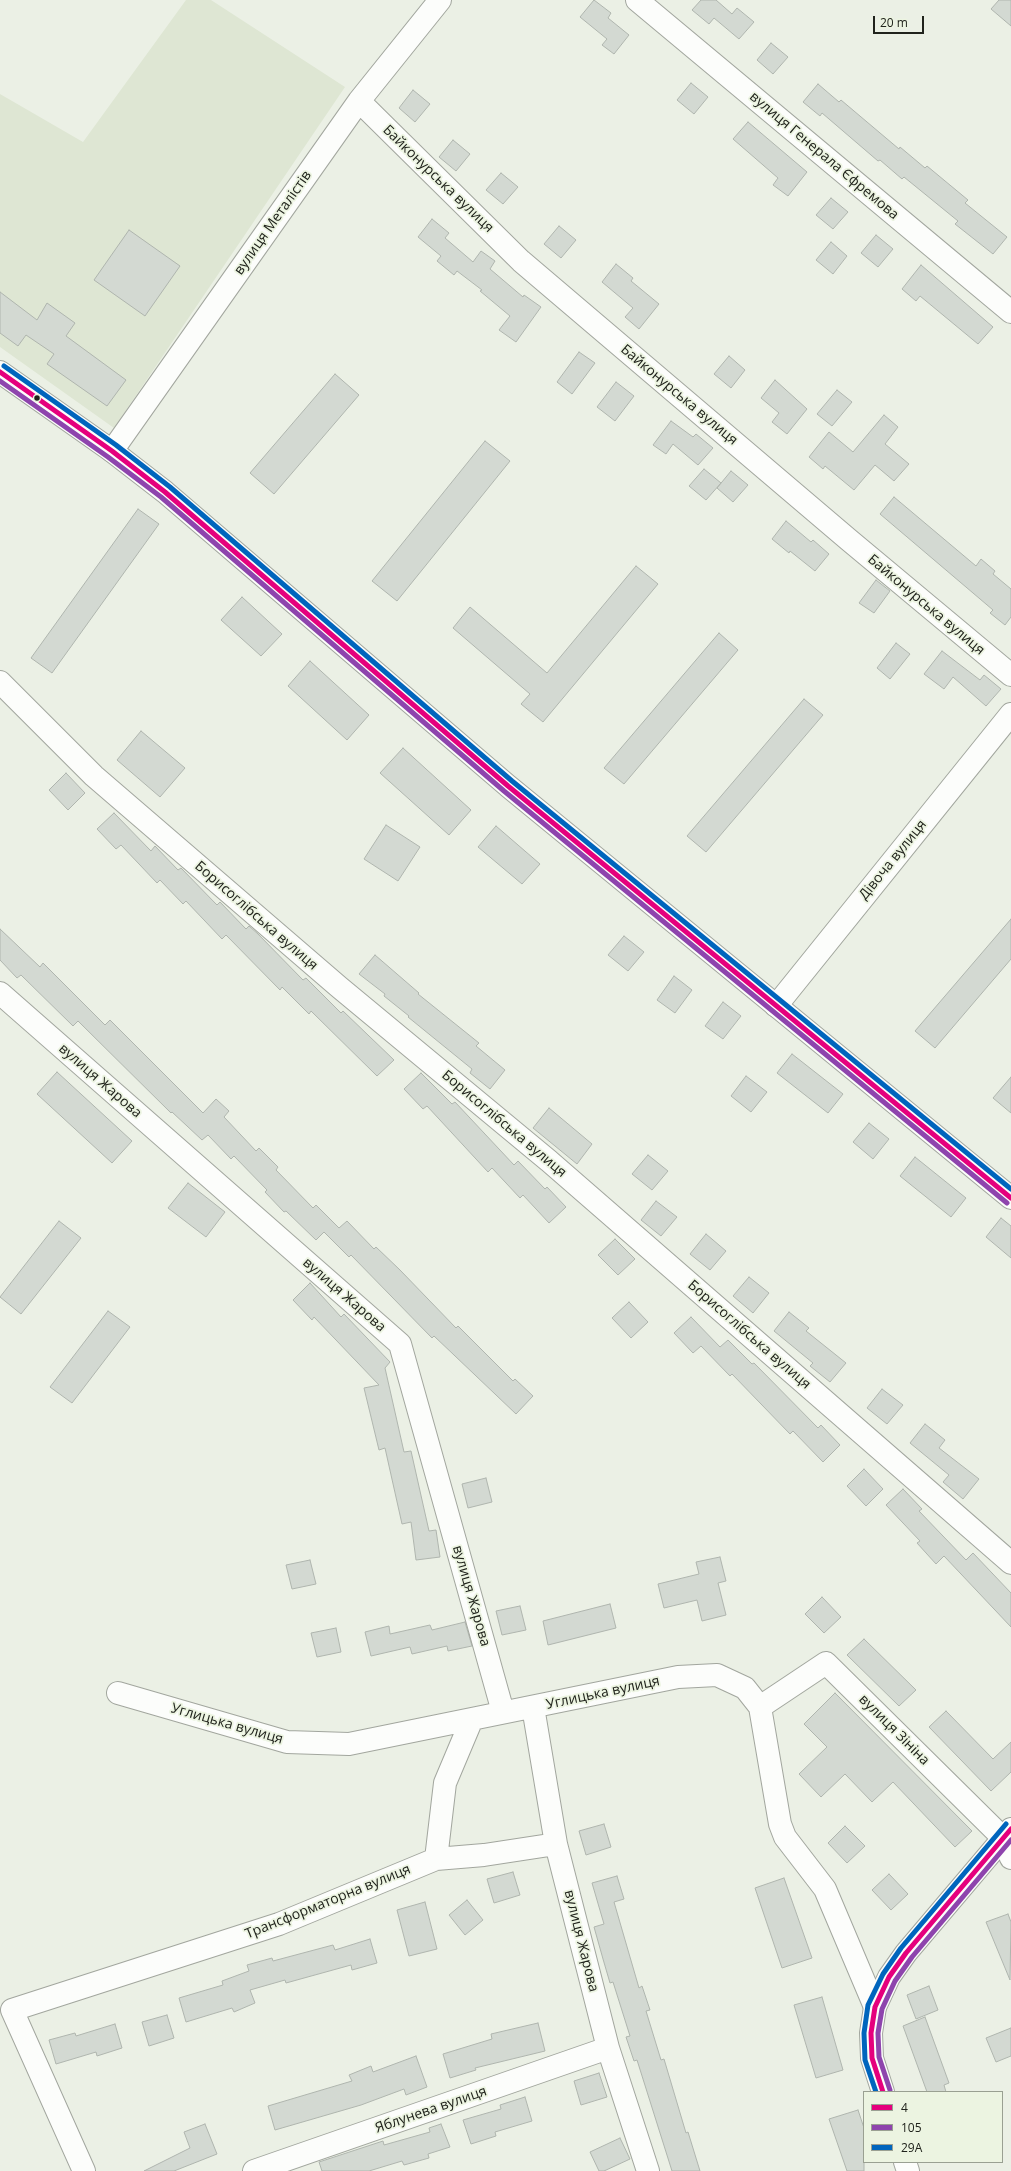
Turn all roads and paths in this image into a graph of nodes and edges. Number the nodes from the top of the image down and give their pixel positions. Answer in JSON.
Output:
{"nodes":[{"id":1,"x":440,"y":0,"type":"edge"},
{"id":2,"x":637,"y":0,"type":"edge"},
{"id":3,"x":359,"y":101,"type":"junction"},
{"id":4,"x":1011,"y":312,"type":"edge"},
{"id":5,"x":0,"y":372,"type":"edge"},
{"id":6,"x":112,"y":451,"type":"junction"},
{"id":7,"x":1011,"y":675,"type":"edge"},
{"id":8,"x":0,"y":682,"type":"edge"},
{"id":9,"x":1011,"y":714,"type":"edge"},
{"id":10,"x":0,"y":993,"type":"edge"},
{"id":11,"x":776,"y":1006,"type":"junction"},
{"id":12,"x":1011,"y":1198,"type":"edge"},
{"id":13,"x":1011,"y":1563,"type":"edge"},
{"id":14,"x":118,"y":1693,"type":"dead end"},
{"id":15,"x":533,"y":1707,"type":"junction"},
{"id":16,"x":760,"y":1707,"type":"junction"},
{"id":17,"x":504,"y":1712,"type":"junction"},
{"id":18,"x":472,"y":1719,"type":"junction"},
{"id":19,"x":1007,"y":1833,"type":"edge"},
{"id":20,"x":556,"y":1844,"type":"junction"},
{"id":21,"x":1011,"y":1858,"type":"edge"},
{"id":22,"x":436,"y":1859,"type":"junction"},
{"id":23,"x":875,"y":2007,"type":"junction"},
{"id":24,"x":608,"y":2048,"type":"junction"},
{"id":25,"x":883,"y":2091,"type":"edge"},
{"id":26,"x":84,"y":2171,"type":"edge"},
{"id":27,"x":254,"y":2171,"type":"edge"},
{"id":28,"x":648,"y":2171,"type":"edge"}],
"edges":[{"from":1,"to":3,"type":"street","name":"вулиця Металістів"},
{"from":2,"to":4,"type":"street","name":"вулиця Генерала Єфремова"},
{"from":3,"to":6,"type":"street","name":"вулиця Металістів"},
{"from":3,"to":7,"type":"street","name":"Байконурська вулиця"},
{"from":5,"to":6,"type":"street"},
{"from":6,"to":11,"type":"street"},
{"from":8,"to":13,"type":"street","name":"Борисоглібська вулиця"},
{"from":9,"to":11,"type":"street","name":"Дівоча вулиця"},
{"from":10,"to":17,"type":"street","name":"вулиця Жарова"},
{"from":11,"to":12,"type":"street"},
{"from":14,"to":18,"type":"street","name":"Углицька вулиця"},
{"from":15,"to":16,"type":"street","name":"Углицька вулиця"},
{"from":15,"to":17,"type":"street","name":"Углицька вулиця"},
{"from":15,"to":20,"type":"street","name":"вулиця Жарова"},
{"from":16,"to":19,"type":"street","name":"вулиця Зініна"},
{"from":16,"to":23,"type":"street","name":"Углицька вулиця"},
{"from":17,"to":18,"type":"street","name":"Углицька вулиця"},
{"from":18,"to":22,"type":"street"},
{"from":19,"to":21,"type":"street","name":"вулиця Зініна"},
{"from":19,"to":23,"type":"street"},
{"from":20,"to":22,"type":"street","name":"Трансформаторна вулиця"},
{"from":20,"to":24,"type":"street","name":"вулиця Жарова"},
{"from":22,"to":26,"type":"street","name":"Трансформаторна вулиця"},
{"from":23,"to":25,"type":"street"},
{"from":24,"to":27,"type":"street","name":"Яблунева вулиця"},
{"from":24,"to":28,"type":"street","name":"вулиця Жарова"}]}
